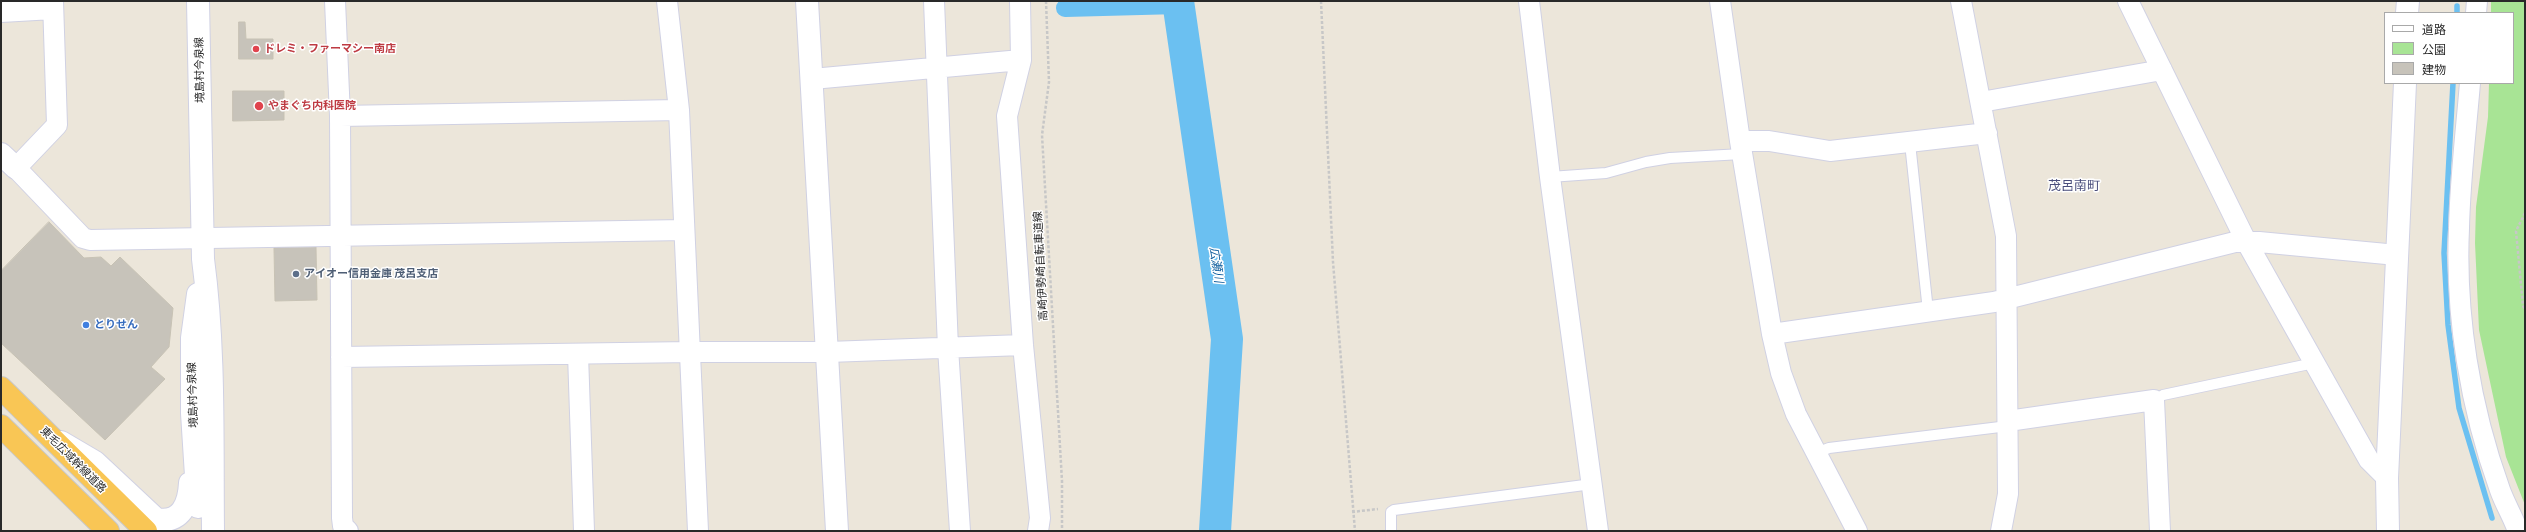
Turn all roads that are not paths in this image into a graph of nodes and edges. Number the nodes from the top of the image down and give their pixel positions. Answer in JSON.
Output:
{"nodes":[{"id":1,"x":198,"y":1,"type":"edge"},
{"id":2,"x":334,"y":1,"type":"edge"},
{"id":3,"x":667,"y":1,"type":"edge"},
{"id":4,"x":807,"y":1,"type":"edge"},
{"id":5,"x":934,"y":1,"type":"edge"},
{"id":6,"x":1020,"y":1,"type":"edge"},
{"id":7,"x":1530,"y":1,"type":"edge"},
{"id":8,"x":1720,"y":1,"type":"edge"},
{"id":9,"x":1962,"y":1,"type":"edge"},
{"id":10,"x":2128,"y":1,"type":"edge"},
{"id":11,"x":2408,"y":1,"type":"edge"},
{"id":12,"x":53,"y":5,"type":"edge"},
{"id":13,"x":1,"y":12,"type":"edge"},
{"id":14,"x":2408,"y":12,"type":"edge"},
{"id":15,"x":1021,"y":60,"type":"junction"},
{"id":16,"x":937,"y":68,"type":"junction"},
{"id":17,"x":2162,"y":70,"type":"junction"},
{"id":18,"x":812,"y":78,"type":"junction"},
{"id":19,"x":2405,"y":84,"type":"edge"},
{"id":20,"x":2470,"y":84,"type":"edge"},
{"id":21,"x":1981,"y":102,"type":"junction"},
{"id":22,"x":679,"y":110,"type":"junction"},
{"id":23,"x":340,"y":116,"type":"junction"},
{"id":24,"x":1987,"y":133,"type":"junction"},
{"id":25,"x":1910,"y":143,"type":"junction"},
{"id":26,"x":1741,"y":148,"type":"junction"},
{"id":27,"x":8,"y":161,"type":"edge"},
{"id":28,"x":1550,"y":177,"type":"junction"},
{"id":29,"x":684,"y":230,"type":"junction"},
{"id":30,"x":339,"y":236,"type":"junction"},
{"id":31,"x":2246,"y":241,"type":"junction"},
{"id":32,"x":203,"y":249,"type":"junction"},
{"id":33,"x":2397,"y":255,"type":"junction"},
{"id":34,"x":2006,"y":298,"type":"junction"},
{"id":35,"x":1928,"y":311,"type":"junction"},
{"id":36,"x":1772,"y":334,"type":"junction"},
{"id":37,"x":1023,"y":345,"type":"junction"},
{"id":38,"x":948,"y":348,"type":"junction"},
{"id":39,"x":690,"y":352,"type":"junction"},
{"id":40,"x":828,"y":352,"type":"junction"},
{"id":41,"x":578,"y":354,"type":"junction"},
{"id":42,"x":341,"y":357,"type":"junction"},
{"id":43,"x":2314,"y":363,"type":"junction"},
{"id":44,"x":1,"y":388,"type":"edge"},
{"id":45,"x":2154,"y":400,"type":"junction"},
{"id":46,"x":192,"y":413,"type":"junction"},
{"id":47,"x":2008,"y":423,"type":"junction"},
{"id":48,"x":1,"y":426,"type":"edge"},
{"id":49,"x":48,"y":434,"type":"junction"},
{"id":50,"x":1816,"y":453,"type":"junction"},
{"id":51,"x":2387,"y":478,"type":"junction"},
{"id":52,"x":1592,"y":484,"type":"junction"},
{"id":53,"x":2518,"y":529,"type":"edge"},
{"id":54,"x":108,"y":531,"type":"edge"},
{"id":55,"x":146,"y":531,"type":"edge"},
{"id":56,"x":199,"y":531,"type":"edge"},
{"id":57,"x":213,"y":531,"type":"edge"},
{"id":58,"x":348,"y":531,"type":"edge"},
{"id":59,"x":584,"y":531,"type":"edge"},
{"id":60,"x":698,"y":531,"type":"edge"},
{"id":61,"x":837,"y":531,"type":"edge"},
{"id":62,"x":960,"y":531,"type":"edge"},
{"id":63,"x":1038,"y":531,"type":"edge"},
{"id":64,"x":1391,"y":531,"type":"edge"},
{"id":65,"x":1598,"y":531,"type":"edge"},
{"id":66,"x":1857,"y":531,"type":"edge"},
{"id":67,"x":2001,"y":531,"type":"edge"},
{"id":68,"x":2160,"y":531,"type":"edge"},
{"id":69,"x":2388,"y":531,"type":"edge"}],
"edges":[{"from":1,"to":32,"type":"main road","name":"境島村今泉線"},
{"from":2,"to":23,"type":"street"},
{"from":3,"to":22,"type":"street"},
{"from":4,"to":18,"type":"main road"},
{"from":5,"to":16,"type":"street"},
{"from":6,"to":15,"type":"street"},
{"from":7,"to":28,"type":"street"},
{"from":8,"to":26,"type":"street"},
{"from":9,"to":21,"type":"street"},
{"from":10,"to":17,"type":"street"},
{"from":11,"to":14,"type":"main road"},
{"from":12,"to":13,"type":"street"},
{"from":12,"to":27,"type":"street"},
{"from":15,"to":16,"type":"street"},
{"from":15,"to":37,"type":"street"},
{"from":16,"to":18,"type":"street"},
{"from":16,"to":38,"type":"street"},
{"from":17,"to":21,"type":"street"},
{"from":17,"to":31,"type":"street"},
{"from":18,"to":40,"type":"main road"},
{"from":19,"to":33,"type":"main road"},
{"from":20,"to":53,"type":"street"},
{"from":21,"to":24,"type":"street"},
{"from":22,"to":23,"type":"street"},
{"from":22,"to":29,"type":"street"},
{"from":23,"to":30,"type":"street"},
{"from":24,"to":25,"type":"street"},
{"from":24,"to":34,"type":"street"},
{"from":25,"to":26,"type":"street"},
{"from":25,"to":35,"type":"lane"},
{"from":26,"to":28,"type":"lane"},
{"from":26,"to":36,"type":"street"},
{"from":27,"to":32,"type":"street"},
{"from":28,"to":52,"type":"street"},
{"from":29,"to":30,"type":"street"},
{"from":29,"to":39,"type":"street"},
{"from":30,"to":32,"type":"street"},
{"from":30,"to":42,"type":"street"},
{"from":31,"to":33,"type":"street"},
{"from":31,"to":34,"type":"street"},
{"from":31,"to":43,"type":"street"},
{"from":32,"to":46,"type":"main road","name":"境島村今泉線"},
{"from":32,"to":57,"type":"main road","name":"境島村今泉線"},
{"from":33,"to":51,"type":"main road"},
{"from":34,"to":35,"type":"street"},
{"from":34,"to":47,"type":"street"},
{"from":35,"to":36,"type":"street"},
{"from":36,"to":50,"type":"street"},
{"from":37,"to":38,"type":"street"},
{"from":37,"to":63,"type":"street"},
{"from":38,"to":40,"type":"street"},
{"from":38,"to":62,"type":"street"},
{"from":39,"to":40,"type":"street"},
{"from":39,"to":41,"type":"street"},
{"from":39,"to":60,"type":"street"},
{"from":40,"to":61,"type":"main road"},
{"from":41,"to":42,"type":"street"},
{"from":41,"to":59,"type":"street"},
{"from":42,"to":58,"type":"street"},
{"from":43,"to":45,"type":"lane"},
{"from":43,"to":51,"type":"street"},
{"from":44,"to":49,"type":"highway","name":"東毛広域幹線道路"},
{"from":45,"to":47,"type":"street"},
{"from":45,"to":68,"type":"street"},
{"from":46,"to":49,"type":"main road"},
{"from":46,"to":56,"type":"main road","name":"境島村今泉線"},
{"from":47,"to":50,"type":"lane"},
{"from":47,"to":67,"type":"street"},
{"from":48,"to":54,"type":"highway"},
{"from":49,"to":55,"type":"highway","name":"東毛広域幹線道路"},
{"from":50,"to":66,"type":"street"},
{"from":51,"to":69,"type":"main road"},
{"from":52,"to":64,"type":"lane"},
{"from":52,"to":65,"type":"street"}]}
